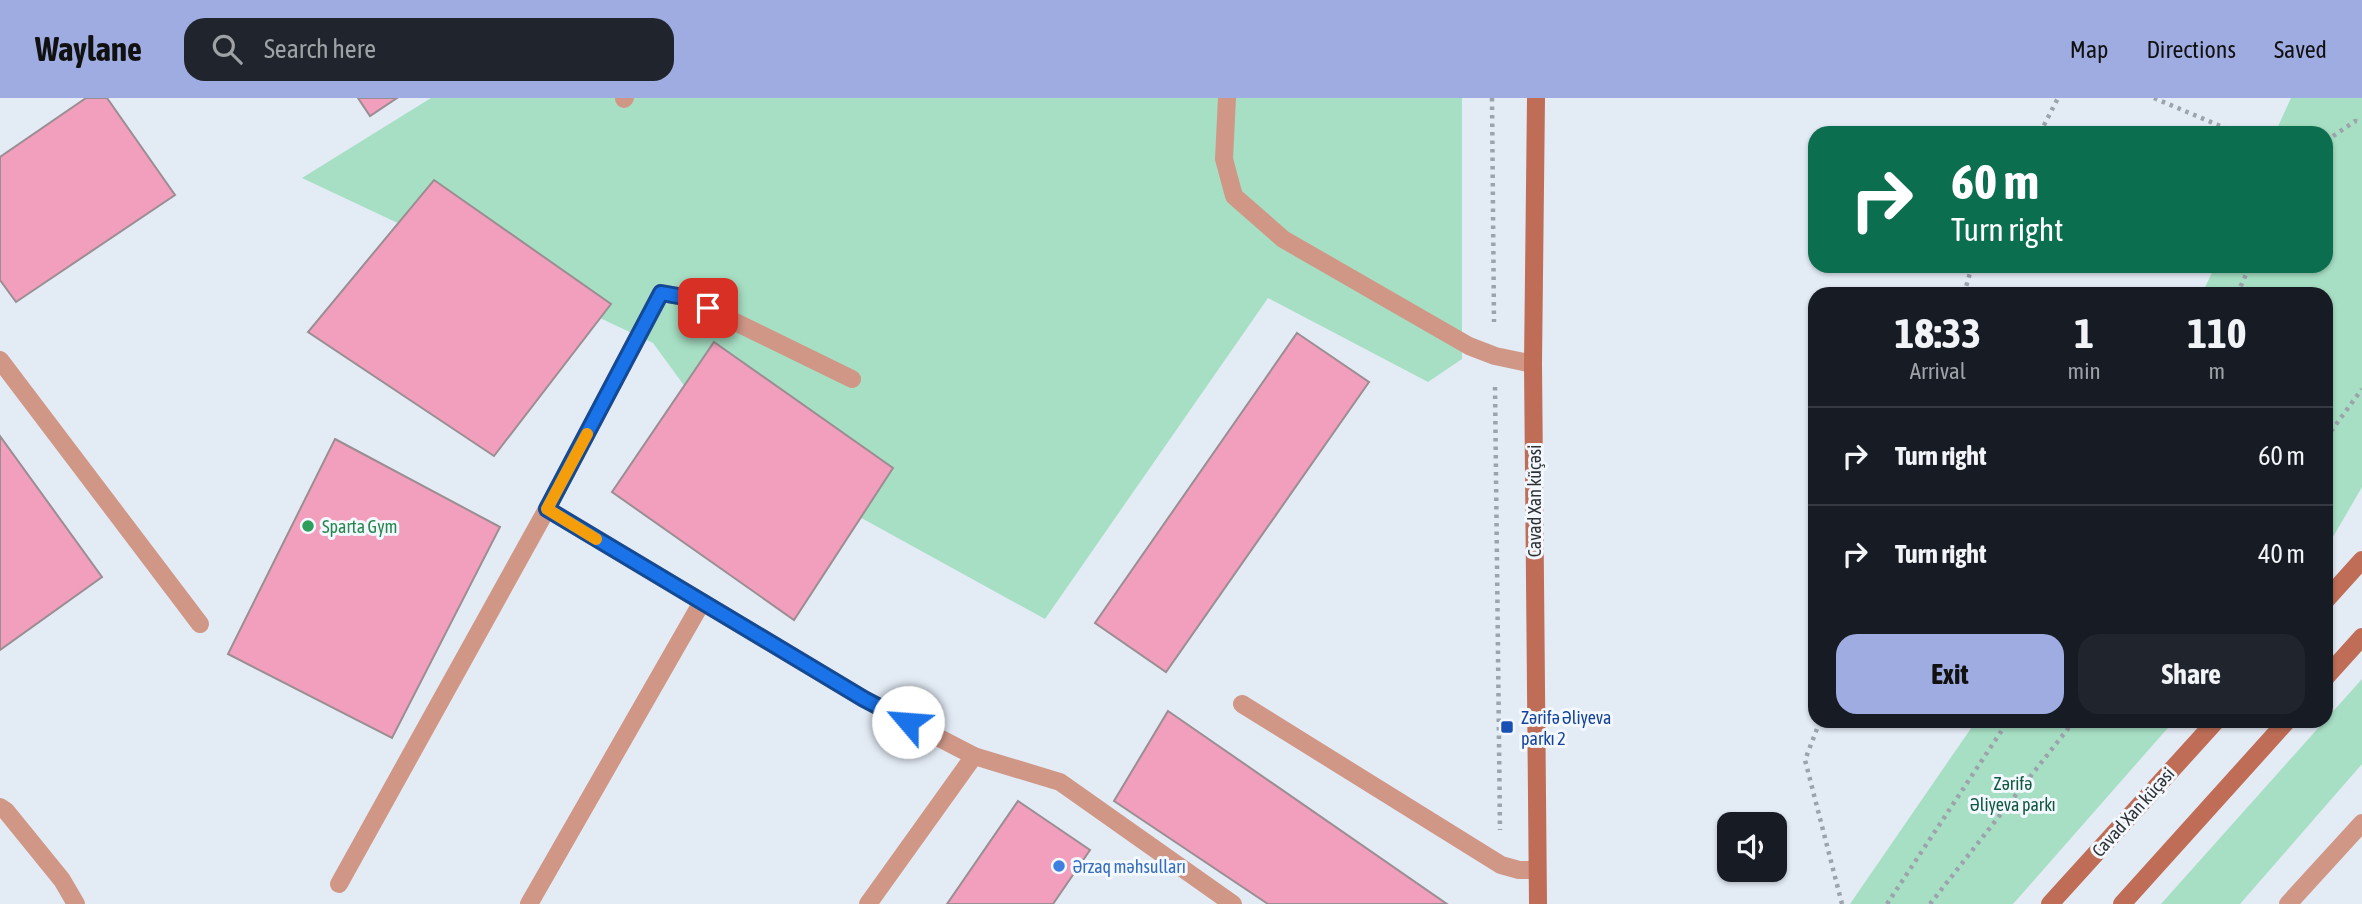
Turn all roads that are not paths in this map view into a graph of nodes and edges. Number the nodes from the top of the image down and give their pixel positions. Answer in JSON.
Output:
{"nodes":[{"id":1,"x":1227,"y":98,"type":"edge"},
{"id":2,"x":1536,"y":98,"type":"edge"},
{"id":3,"x":0,"y":360,"type":"edge"},
{"id":4,"x":1533,"y":364,"type":"junction"},
{"id":5,"x":852,"y":379,"type":"dead end"},
{"id":6,"x":547,"y":509,"type":"junction"},
{"id":7,"x":2362,"y":560,"type":"edge"},
{"id":8,"x":2333,"y":592,"type":"edge"},
{"id":9,"x":702,"y":602,"type":"junction"},
{"id":10,"x":200,"y":624,"type":"dead end"},
{"id":11,"x":2362,"y":637,"type":"edge"},
{"id":12,"x":2333,"y":669,"type":"edge"},
{"id":13,"x":1242,"y":705,"type":"dead end"},
{"id":14,"x":2210,"y":728,"type":"edge"},
{"id":15,"x":2281,"y":728,"type":"edge"},
{"id":16,"x":974,"y":756,"type":"junction"},
{"id":17,"x":0,"y":807,"type":"edge"},
{"id":18,"x":2362,"y":823,"type":"edge"},
{"id":19,"x":1537,"y":870,"type":"junction"},
{"id":20,"x":339,"y":884,"type":"dead end"},
{"id":21,"x":76,"y":904,"type":"edge"},
{"id":22,"x":529,"y":904,"type":"edge"},
{"id":23,"x":868,"y":904,"type":"edge"},
{"id":24,"x":1233,"y":904,"type":"edge"},
{"id":25,"x":1538,"y":904,"type":"edge"},
{"id":26,"x":2050,"y":904,"type":"edge"},
{"id":27,"x":2122,"y":904,"type":"edge"},
{"id":28,"x":2288,"y":904,"type":"edge"}],
"edges":[{"from":1,"to":4,"type":"lane"},
{"from":2,"to":4,"type":"street","name":"Cavad Xan küçəsi"},
{"from":3,"to":10,"type":"lane"},
{"from":4,"to":19,"type":"street","name":"Cavad Xan küçəsi"},
{"from":5,"to":6,"type":"lane"},
{"from":6,"to":9,"type":"lane"},
{"from":6,"to":20,"type":"lane"},
{"from":7,"to":8,"type":"street"},
{"from":9,"to":16,"type":"lane"},
{"from":9,"to":22,"type":"lane"},
{"from":11,"to":12,"type":"street"},
{"from":13,"to":19,"type":"lane"},
{"from":14,"to":26,"type":"street","name":"Cavad Xan küçəsi"},
{"from":15,"to":27,"type":"street"},
{"from":16,"to":23,"type":"lane"},
{"from":16,"to":24,"type":"lane"},
{"from":17,"to":21,"type":"lane"},
{"from":18,"to":28,"type":"lane"},
{"from":19,"to":25,"type":"street","name":"Cavad Xan küçəsi"}]}
